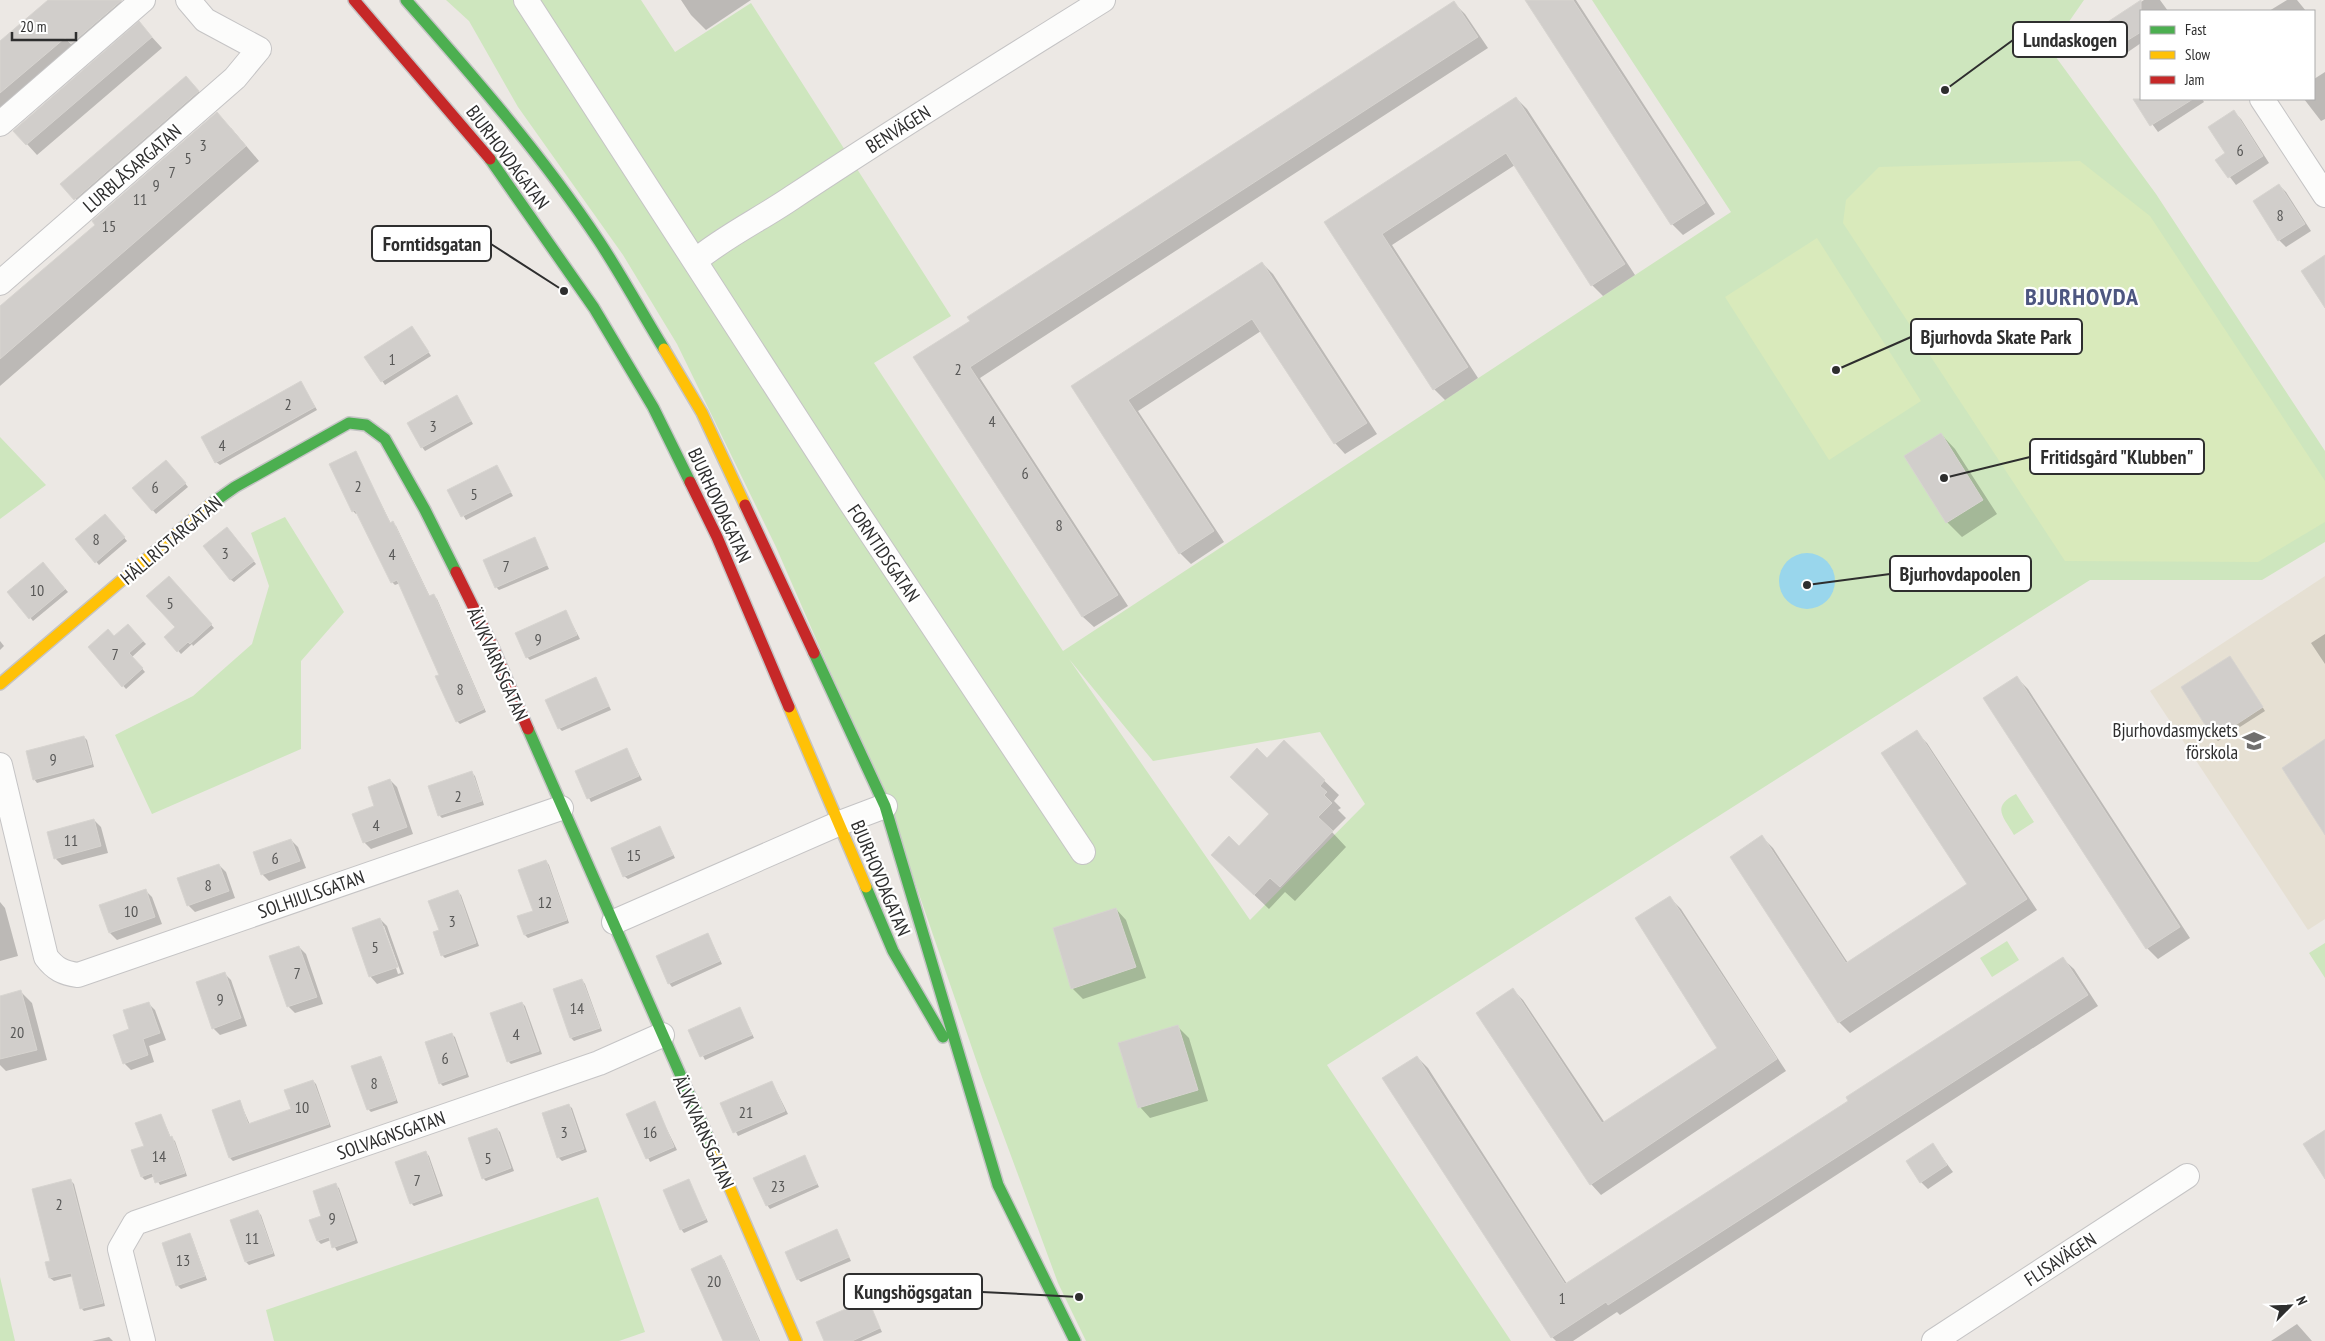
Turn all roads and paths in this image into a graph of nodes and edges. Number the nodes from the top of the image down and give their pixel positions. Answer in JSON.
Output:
{"nodes":[{"id":1,"x":143,"y":0,"type":"edge"},
{"id":2,"x":188,"y":0,"type":"edge"},
{"id":3,"x":354,"y":0,"type":"edge"},
{"id":4,"x":406,"y":0,"type":"edge"},
{"id":5,"x":526,"y":0,"type":"edge"},
{"id":6,"x":1103,"y":0,"type":"edge"},
{"id":7,"x":2263,"y":100,"type":"edge"},
{"id":8,"x":0,"y":124,"type":"edge"},
{"id":9,"x":2325,"y":195,"type":"edge"},
{"id":10,"x":695,"y":261,"type":"junction"},
{"id":11,"x":0,"y":283,"type":"edge"},
{"id":12,"x":358,"y":424,"type":"joint"},
{"id":13,"x":0,"y":684,"type":"edge"},
{"id":14,"x":0,"y":765,"type":"edge"},
{"id":15,"x":885,"y":806,"type":"junction"},
{"id":16,"x":561,"y":808,"type":"junction"},
{"id":17,"x":840,"y":824,"type":"junction"},
{"id":18,"x":1083,"y":852,"type":"dead end"},
{"id":19,"x":614,"y":922,"type":"junction"},
{"id":20,"x":662,"y":1035,"type":"junction"},
{"id":21,"x":966,"y":1078,"type":"junction"},
{"id":22,"x":2187,"y":1176,"type":"dead end"},
{"id":23,"x":142,"y":1341,"type":"edge"},
{"id":24,"x":796,"y":1341,"type":"edge"},
{"id":25,"x":1075,"y":1341,"type":"edge"},
{"id":26,"x":1934,"y":1341,"type":"edge"}],
"edges":[{"from":1,"to":8,"type":"street"},
{"from":2,"to":11,"type":"street","name":"LURBLÅSARGATAN"},
{"from":3,"to":17,"type":"main road","name":"BJURHOVDAGATAN"},
{"from":4,"to":15,"type":"main road","name":"BJURHOVDAGATAN"},
{"from":5,"to":10,"type":"street","name":"FORNTIDSGATAN"},
{"from":6,"to":10,"type":"street","name":"BENVÄGEN"},
{"from":7,"to":9,"type":"street"},
{"from":10,"to":18,"type":"street","name":"FORNTIDSGATAN"},
{"from":12,"to":13,"type":"main road","name":"HÄLLRISTARGATAN"},
{"from":12,"to":16,"type":"main road","name":"ÄLVKVARNSGATAN"},
{"from":14,"to":16,"type":"street","name":"SOLHJULSGATAN"},
{"from":15,"to":17,"type":"street"},
{"from":15,"to":21,"type":"main road","name":"BJURHOVDAGATAN"},
{"from":16,"to":19,"type":"main road","name":"ÄLVKVARNSGATAN"},
{"from":17,"to":19,"type":"street"},
{"from":17,"to":21,"type":"main road","name":"BJURHOVDAGATAN"},
{"from":19,"to":20,"type":"main road","name":"ÄLVKVARNSGATAN"},
{"from":20,"to":23,"type":"street","name":"SOLVAGNSGATAN"},
{"from":20,"to":24,"type":"main road","name":"ÄLVKVARNSGATAN"},
{"from":21,"to":25,"type":"main road","name":"BJURHOVDAGATAN"},
{"from":22,"to":26,"type":"street","name":"FLISAVÄGEN"}]}
